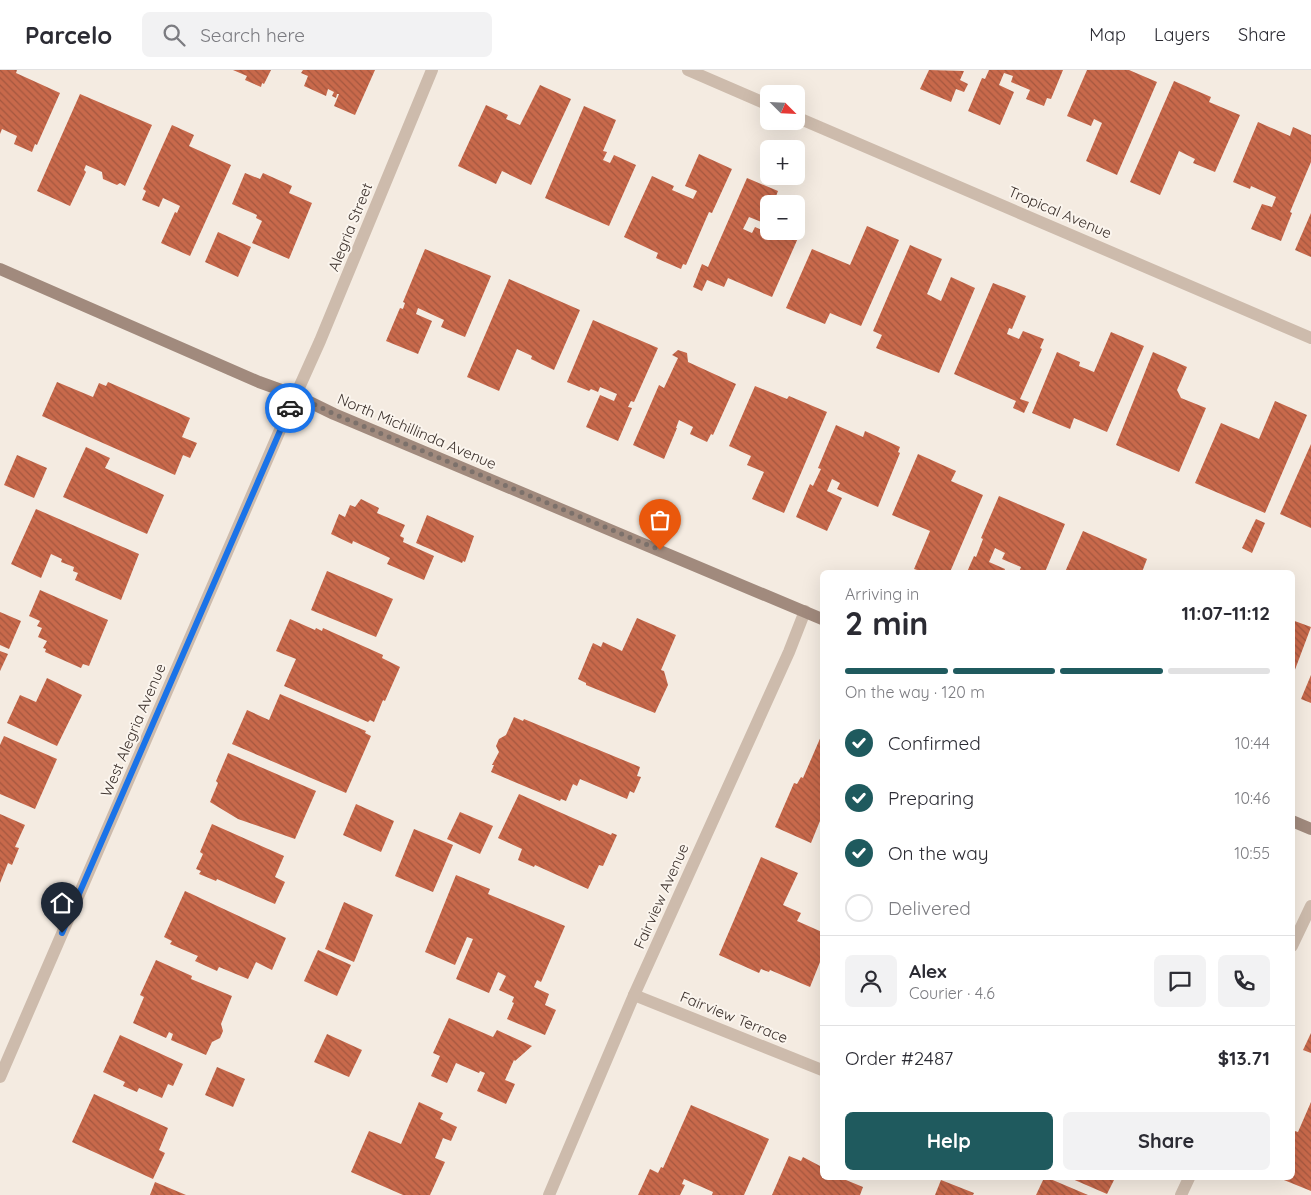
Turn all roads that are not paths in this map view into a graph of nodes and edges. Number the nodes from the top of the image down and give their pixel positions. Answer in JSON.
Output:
{"nodes":[{"id":1,"x":432,"y":70,"type":"edge"},
{"id":2,"x":688,"y":70,"type":"edge"},
{"id":3,"x":760,"y":101,"type":"edge"},
{"id":4,"x":805,"y":121,"type":"edge"},
{"id":5,"x":0,"y":269,"type":"edge"},
{"id":6,"x":1311,"y":338,"type":"edge"},
{"id":7,"x":295,"y":395,"type":"junction"},
{"id":8,"x":805,"y":611,"type":"junction"},
{"id":9,"x":820,"y":617,"type":"edge"},
{"id":10,"x":1295,"y":822,"type":"edge"},
{"id":11,"x":1311,"y":829,"type":"edge"},
{"id":12,"x":1311,"y":906,"type":"edge"},
{"id":13,"x":1295,"y":940,"type":"edge"},
{"id":14,"x":634,"y":995,"type":"junction"},
{"id":15,"x":820,"y":1069,"type":"edge"},
{"id":16,"x":0,"y":1077,"type":"edge"},
{"id":17,"x":1188,"y":1180,"type":"edge"},
{"id":18,"x":549,"y":1195,"type":"edge"},
{"id":19,"x":1181,"y":1195,"type":"edge"}],
"edges":[{"from":1,"to":7,"type":"street","name":"Alegria Street"},
{"from":2,"to":3,"type":"street"},
{"from":4,"to":6,"type":"street","name":"Tropical Avenue"},
{"from":5,"to":7,"type":"street","name":"North Michillinda Avenue"},
{"from":7,"to":8,"type":"street","name":"North Michillinda Avenue"},
{"from":7,"to":16,"type":"street","name":"West Alegria Avenue"},
{"from":8,"to":9,"type":"street","name":"North Michillinda Avenue"},
{"from":8,"to":14,"type":"street","name":"Fairview Avenue"},
{"from":10,"to":11,"type":"street"},
{"from":12,"to":13,"type":"street"},
{"from":14,"to":15,"type":"street","name":"Fairview Terrace"},
{"from":14,"to":18,"type":"street","name":"Fairview Avenue"},
{"from":17,"to":19,"type":"street"}]}
